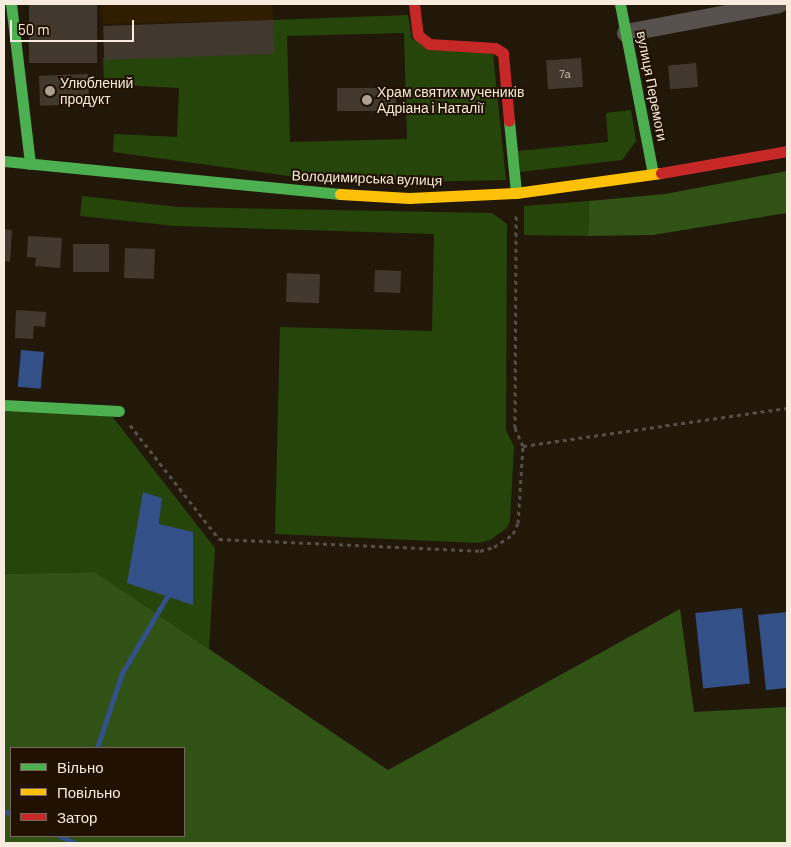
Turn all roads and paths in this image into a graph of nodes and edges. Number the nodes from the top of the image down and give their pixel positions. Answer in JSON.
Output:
{"nodes":[{"id":1,"x":11,"y":4,"type":"edge"},
{"id":2,"x":414,"y":4,"type":"edge"},
{"id":3,"x":620,"y":4,"type":"edge"},
{"id":4,"x":779,"y":4,"type":"edge"},
{"id":5,"x":626,"y":33,"type":"junction"},
{"id":6,"x":787,"y":150,"type":"edge"},
{"id":7,"x":4,"y":161,"type":"edge"},
{"id":8,"x":30,"y":164,"type":"junction"},
{"id":9,"x":654,"y":174,"type":"junction"},
{"id":10,"x":516,"y":193,"type":"junction"},
{"id":11,"x":4,"y":405,"type":"edge"},
{"id":12,"x":787,"y":408,"type":"edge"},
{"id":13,"x":119,"y":411,"type":"joint"},
{"id":14,"x":522,"y":446,"type":"junction"}],
"edges":[{"from":1,"to":8,"type":"main road"},
{"from":2,"to":10,"type":"main road"},
{"from":3,"to":5,"type":"main road","name":"вулиця Перемоги"},
{"from":4,"to":5,"type":"street"},
{"from":5,"to":9,"type":"main road","name":"вулиця Перемоги"},
{"from":6,"to":9,"type":"main road","name":"Володимирська вулиця"},
{"from":7,"to":8,"type":"main road","name":"Володимирська вулиця"},
{"from":8,"to":10,"type":"main road","name":"Володимирська вулиця"},
{"from":9,"to":10,"type":"main road","name":"Володимирська вулиця"},
{"from":10,"to":14,"type":"path"},
{"from":11,"to":13,"type":"main road"},
{"from":12,"to":14,"type":"path"},
{"from":13,"to":14,"type":"path"}]}
